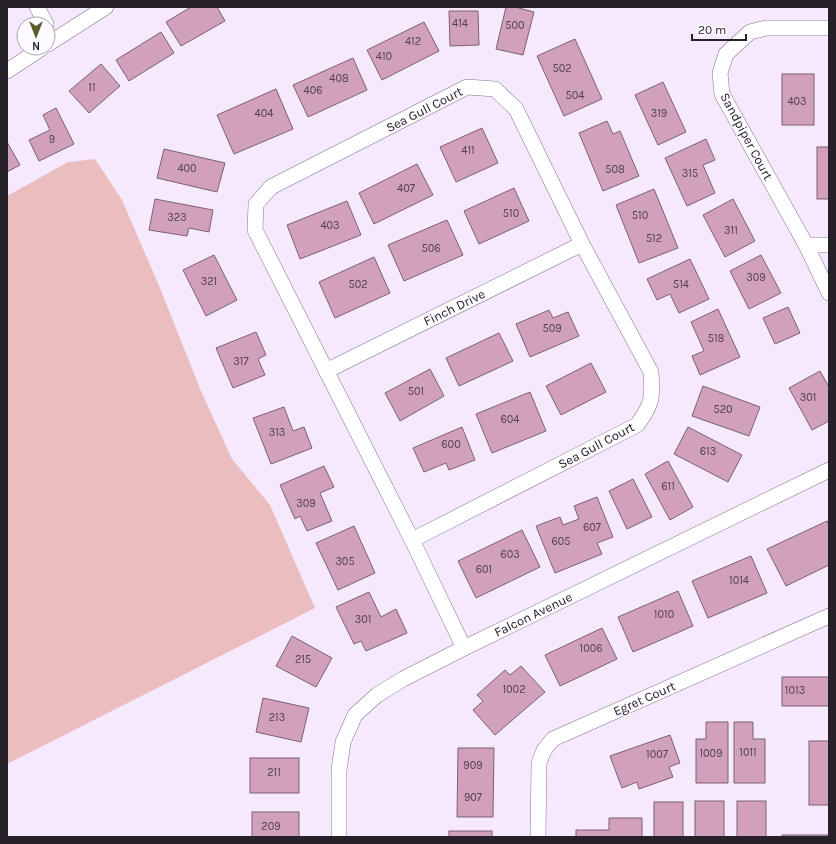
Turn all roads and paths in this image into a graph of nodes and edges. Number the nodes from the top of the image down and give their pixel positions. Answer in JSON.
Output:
{"nodes":[{"id":1,"x":37,"y":7,"type":"edge"},
{"id":2,"x":106,"y":7,"type":"edge"},
{"id":3,"x":42,"y":16,"type":"edge"},
{"id":4,"x":829,"y":28,"type":"edge"},
{"id":5,"x":56,"y":35,"type":"edge"},
{"id":6,"x":27,"y":56,"type":"edge"},
{"id":7,"x":7,"y":71,"type":"edge"},
{"id":8,"x":582,"y":244,"type":"junction"},
{"id":9,"x":806,"y":245,"type":"junction"},
{"id":10,"x":829,"y":245,"type":"edge"},
{"id":11,"x":829,"y":293,"type":"edge"},
{"id":12,"x":326,"y":371,"type":"junction"},
{"id":13,"x":829,"y":470,"type":"edge"},
{"id":14,"x":412,"y":540,"type":"junction"},
{"id":15,"x":829,"y":616,"type":"edge"},
{"id":16,"x":464,"y":648,"type":"junction"},
{"id":17,"x":339,"y":837,"type":"edge"},
{"id":18,"x":538,"y":837,"type":"edge"}],
"edges":[{"from":1,"to":3,"type":"street"},
{"from":2,"to":5,"type":"street"},
{"from":4,"to":9,"type":"street","name":"Sandpiper Court"},
{"from":6,"to":7,"type":"street"},
{"from":8,"to":12,"type":"street","name":"Finch Drive"},
{"from":8,"to":12,"type":"street","name":"Sea Gull Court"},
{"from":8,"to":14,"type":"street","name":"Sea Gull Court"},
{"from":9,"to":10,"type":"street"},
{"from":9,"to":11,"type":"street","name":"Sandpiper Court"},
{"from":12,"to":14,"type":"street","name":"Sea Gull Court"},
{"from":13,"to":16,"type":"street","name":"Falcon Avenue"},
{"from":14,"to":16,"type":"street","name":"Sea Gull Court"},
{"from":15,"to":18,"type":"street","name":"Egret Court"},
{"from":16,"to":17,"type":"street","name":"Falcon Avenue"}]}
